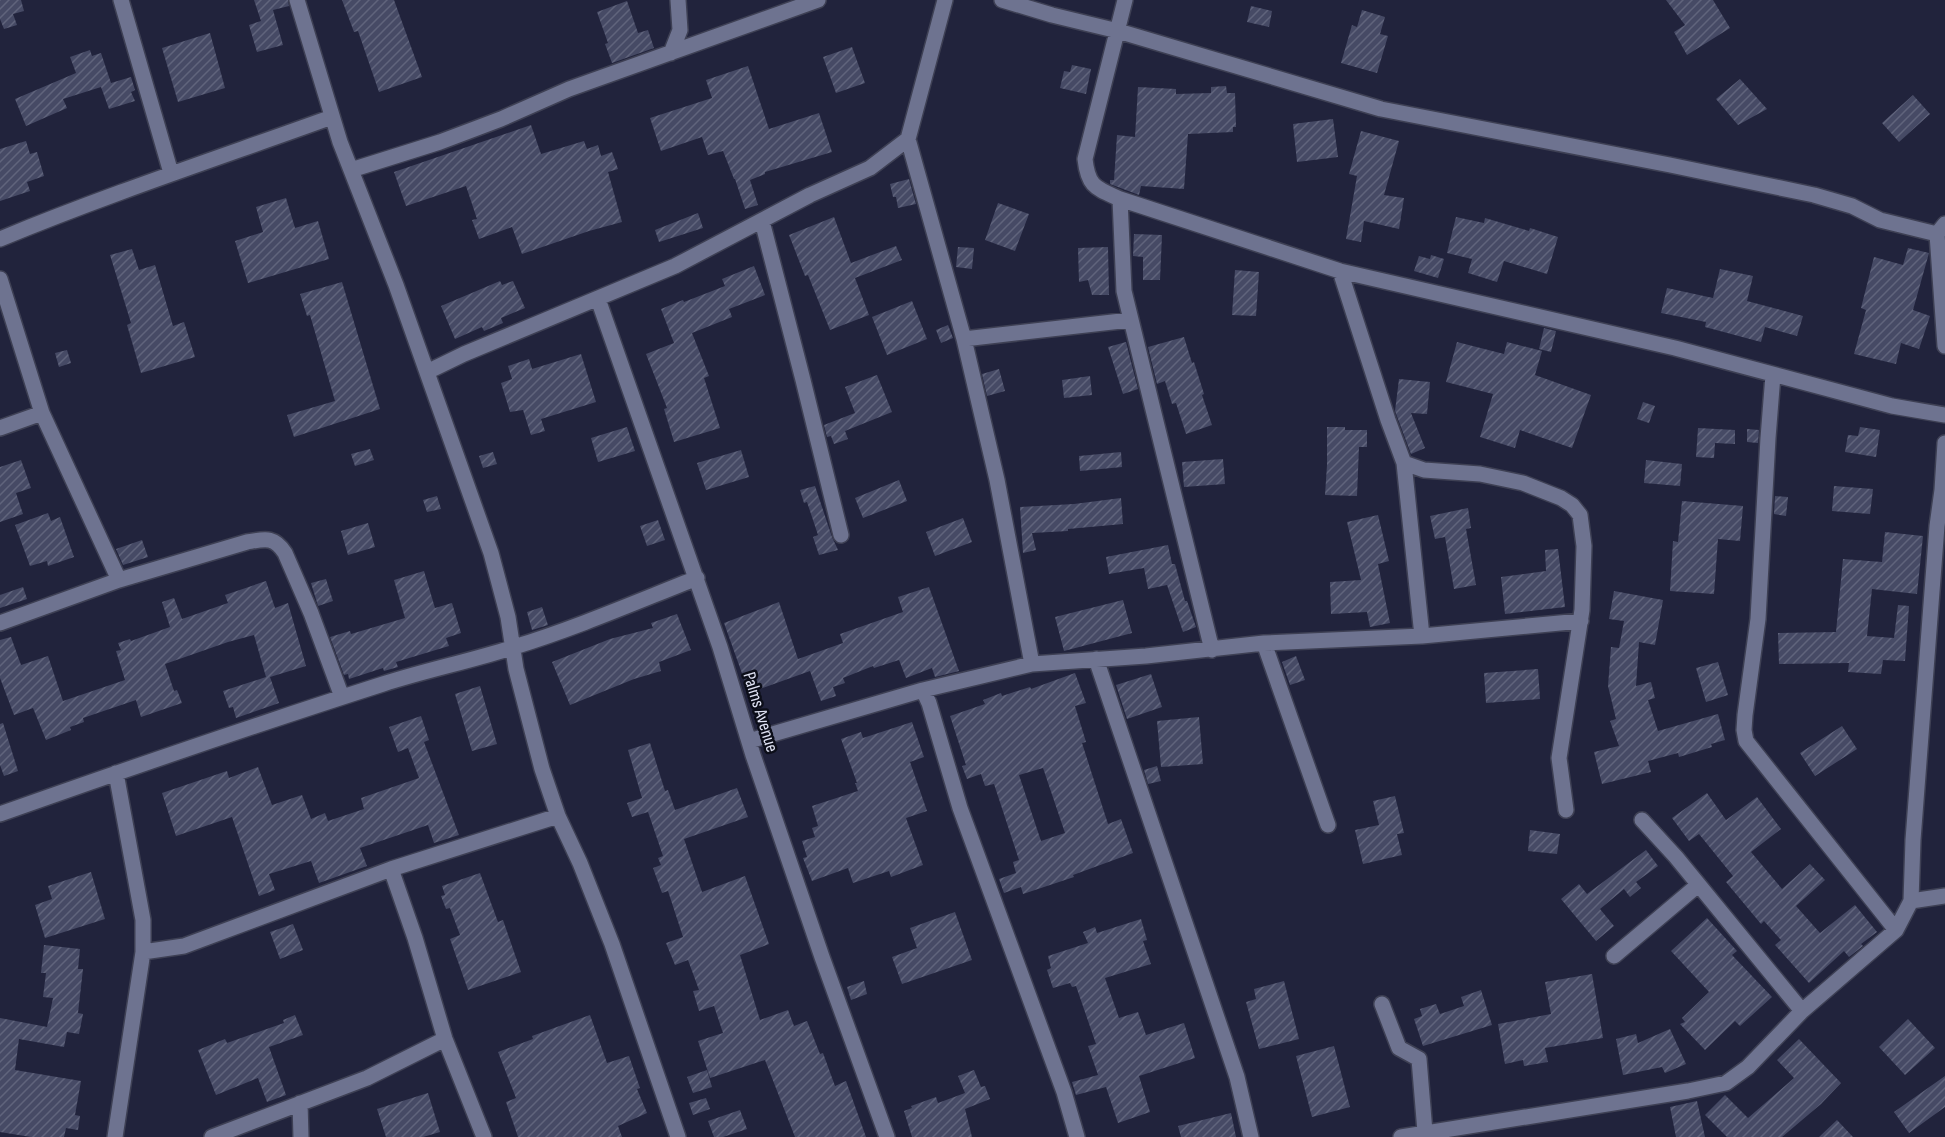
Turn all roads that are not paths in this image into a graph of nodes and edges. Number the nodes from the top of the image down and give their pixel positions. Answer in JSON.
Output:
{"nodes":[{"id":1,"x":121,"y":0,"type":"edge"},
{"id":2,"x":297,"y":0,"type":"edge"},
{"id":3,"x":678,"y":0,"type":"edge"},
{"id":4,"x":818,"y":0,"type":"edge"},
{"id":5,"x":945,"y":0,"type":"edge"},
{"id":6,"x":1002,"y":0,"type":"edge"},
{"id":7,"x":1125,"y":0,"type":"edge"},
{"id":8,"x":1118,"y":31,"type":"junction"},
{"id":9,"x":671,"y":53,"type":"junction"},
{"id":10,"x":332,"y":117,"type":"junction"},
{"id":11,"x":908,"y":140,"type":"junction"},
{"id":12,"x":351,"y":170,"type":"junction"},
{"id":13,"x":171,"y":173,"type":"junction"},
{"id":14,"x":1120,"y":200,"type":"junction"},
{"id":15,"x":762,"y":221,"type":"junction"},
{"id":16,"x":1941,"y":229,"type":"edge"},
{"id":17,"x":0,"y":238,"type":"edge"},
{"id":18,"x":1340,"y":271,"type":"junction"},
{"id":19,"x":0,"y":279,"type":"edge"},
{"id":20,"x":598,"y":299,"type":"junction"},
{"id":21,"x":1130,"y":320,"type":"junction"},
{"id":22,"x":964,"y":339,"type":"junction"},
{"id":23,"x":1945,"y":346,"type":"edge"},
{"id":24,"x":427,"y":372,"type":"junction"},
{"id":25,"x":1773,"y":375,"type":"junction"},
{"id":26,"x":42,"y":414,"type":"junction"},
{"id":27,"x":1945,"y":415,"type":"edge"},
{"id":28,"x":0,"y":428,"type":"edge"},
{"id":29,"x":1945,"y":443,"type":"edge"},
{"id":30,"x":1404,"y":463,"type":"junction"},
{"id":31,"x":1943,"y":490,"type":"edge"},
{"id":32,"x":841,"y":535,"type":"dead end"},
{"id":33,"x":697,"y":578,"type":"junction"},
{"id":34,"x":119,"y":580,"type":"junction"},
{"id":35,"x":1581,"y":621,"type":"junction"},
{"id":36,"x":0,"y":623,"type":"edge"},
{"id":37,"x":1422,"y":636,"type":"junction"},
{"id":38,"x":1264,"y":643,"type":"junction"},
{"id":39,"x":512,"y":648,"type":"junction"},
{"id":40,"x":1212,"y":650,"type":"junction"},
{"id":41,"x":1096,"y":659,"type":"junction"},
{"id":42,"x":1032,"y":664,"type":"junction"},
{"id":43,"x":923,"y":690,"type":"junction"},
{"id":44,"x":342,"y":697,"type":"junction"},
{"id":45,"x":749,"y":741,"type":"junction"},
{"id":46,"x":116,"y":773,"type":"junction"},
{"id":47,"x":1566,"y":810,"type":"dead end"},
{"id":48,"x":0,"y":814,"type":"edge"},
{"id":49,"x":558,"y":816,"type":"junction"},
{"id":50,"x":1642,"y":820,"type":"dead end"},
{"id":51,"x":1328,"y":825,"type":"dead end"},
{"id":52,"x":391,"y":869,"type":"junction"},
{"id":53,"x":1698,"y":885,"type":"junction"},
{"id":54,"x":1945,"y":896,"type":"edge"},
{"id":55,"x":1911,"y":901,"type":"junction"},
{"id":56,"x":1896,"y":930,"type":"junction"},
{"id":57,"x":143,"y":952,"type":"junction"},
{"id":58,"x":1614,"y":956,"type":"dead end"},
{"id":59,"x":1382,"y":1004,"type":"dead end"},
{"id":60,"x":1802,"y":1011,"type":"junction"},
{"id":61,"x":445,"y":1039,"type":"junction"},
{"id":62,"x":300,"y":1103,"type":"junction"},
{"id":63,"x":1425,"y":1132,"type":"junction"},
{"id":64,"x":115,"y":1137,"type":"edge"},
{"id":65,"x":212,"y":1137,"type":"edge"},
{"id":66,"x":301,"y":1137,"type":"edge"},
{"id":67,"x":484,"y":1137,"type":"edge"},
{"id":68,"x":678,"y":1137,"type":"edge"},
{"id":69,"x":887,"y":1137,"type":"edge"},
{"id":70,"x":1077,"y":1137,"type":"edge"},
{"id":71,"x":1251,"y":1137,"type":"edge"},
{"id":72,"x":1401,"y":1137,"type":"edge"}],
"edges":[{"from":1,"to":13,"type":"street"},
{"from":2,"to":10,"type":"street"},
{"from":3,"to":9,"type":"street"},
{"from":4,"to":9,"type":"street"},
{"from":5,"to":11,"type":"street"},
{"from":6,"to":8,"type":"street"},
{"from":7,"to":8,"type":"street"},
{"from":8,"to":14,"type":"street"},
{"from":8,"to":16,"type":"street"},
{"from":9,"to":12,"type":"street"},
{"from":10,"to":12,"type":"street"},
{"from":10,"to":13,"type":"street"},
{"from":11,"to":15,"type":"street"},
{"from":11,"to":22,"type":"street"},
{"from":12,"to":24,"type":"street"},
{"from":13,"to":17,"type":"street"},
{"from":14,"to":18,"type":"street"},
{"from":14,"to":21,"type":"street"},
{"from":15,"to":20,"type":"street"},
{"from":15,"to":32,"type":"street"},
{"from":16,"to":23,"type":"street"},
{"from":18,"to":25,"type":"street"},
{"from":18,"to":30,"type":"street"},
{"from":19,"to":26,"type":"street"},
{"from":20,"to":24,"type":"street"},
{"from":20,"to":33,"type":"street","name":"Palms Avenue"},
{"from":21,"to":22,"type":"street"},
{"from":21,"to":40,"type":"street"},
{"from":22,"to":42,"type":"street"},
{"from":24,"to":39,"type":"street"},
{"from":25,"to":27,"type":"street"},
{"from":25,"to":56,"type":"street"},
{"from":26,"to":28,"type":"street"},
{"from":26,"to":34,"type":"street"},
{"from":29,"to":31,"type":"street"},
{"from":30,"to":35,"type":"street"},
{"from":30,"to":37,"type":"street"},
{"from":31,"to":55,"type":"street"},
{"from":33,"to":39,"type":"street"},
{"from":33,"to":45,"type":"street","name":"Palms Avenue"},
{"from":34,"to":36,"type":"street"},
{"from":34,"to":44,"type":"street"},
{"from":35,"to":37,"type":"street"},
{"from":35,"to":47,"type":"street"},
{"from":37,"to":38,"type":"street"},
{"from":38,"to":40,"type":"street"},
{"from":38,"to":51,"type":"street"},
{"from":39,"to":44,"type":"street"},
{"from":39,"to":49,"type":"street"},
{"from":40,"to":41,"type":"street"},
{"from":41,"to":42,"type":"street"},
{"from":41,"to":71,"type":"street"},
{"from":42,"to":43,"type":"street"},
{"from":43,"to":45,"type":"street"},
{"from":43,"to":70,"type":"street"},
{"from":44,"to":46,"type":"street"},
{"from":45,"to":69,"type":"street","name":"Palms Avenue"},
{"from":46,"to":48,"type":"street"},
{"from":46,"to":57,"type":"street"},
{"from":49,"to":52,"type":"street"},
{"from":49,"to":68,"type":"street"},
{"from":50,"to":53,"type":"street"},
{"from":52,"to":57,"type":"street"},
{"from":52,"to":61,"type":"street"},
{"from":53,"to":58,"type":"street"},
{"from":53,"to":60,"type":"street"},
{"from":54,"to":55,"type":"street"},
{"from":55,"to":56,"type":"street"},
{"from":56,"to":60,"type":"street"},
{"from":57,"to":64,"type":"street"},
{"from":59,"to":63,"type":"street"},
{"from":60,"to":63,"type":"street"},
{"from":61,"to":62,"type":"street"},
{"from":61,"to":67,"type":"street"},
{"from":62,"to":65,"type":"street"},
{"from":62,"to":66,"type":"street"},
{"from":63,"to":72,"type":"street"}]}
